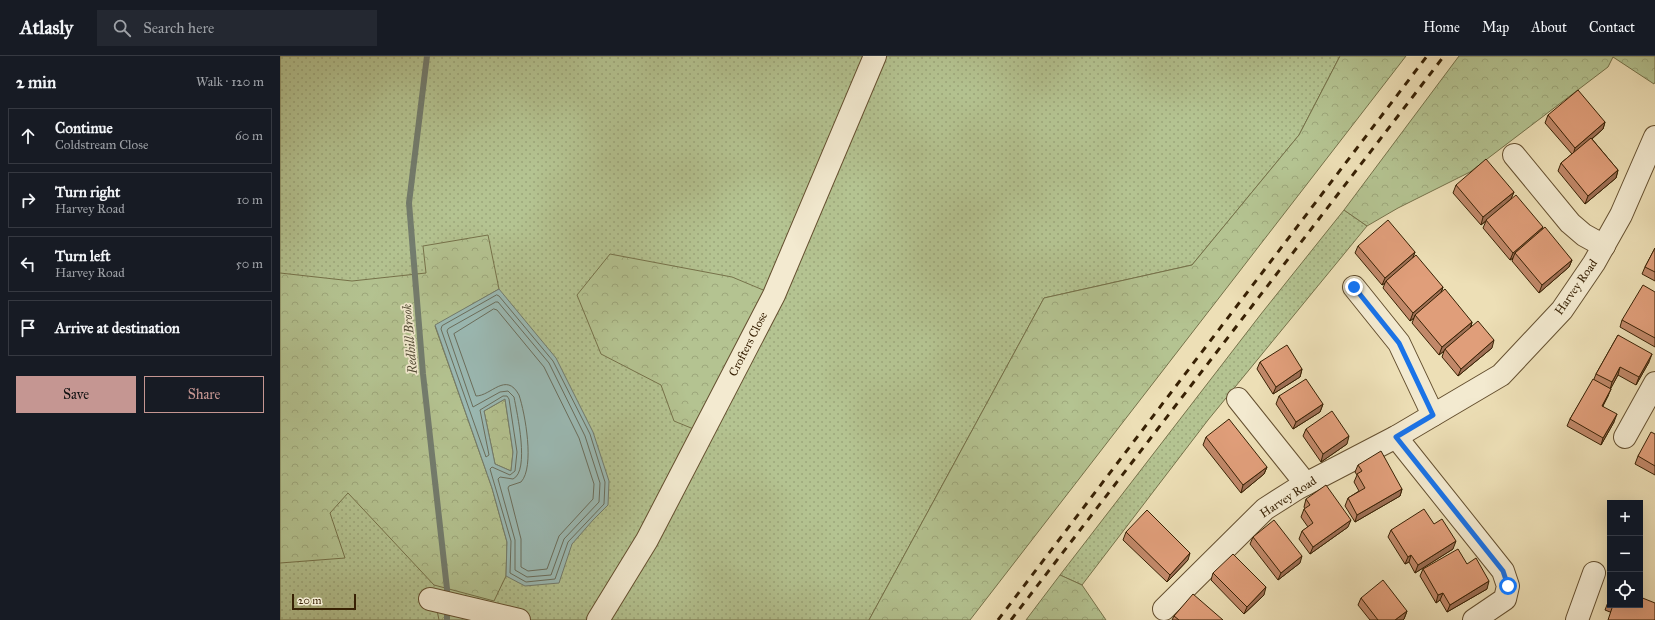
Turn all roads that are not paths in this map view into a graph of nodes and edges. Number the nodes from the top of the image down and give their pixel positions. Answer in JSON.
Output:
{"nodes":[{"id":1,"x":875,"y":56,"type":"edge"},
{"id":2,"x":1655,"y":137,"type":"edge"},
{"id":3,"x":1514,"y":155,"type":"dead end"},
{"id":4,"x":1604,"y":246,"type":"junction"},
{"id":5,"x":1354,"y":287,"type":"dead end"},
{"id":6,"x":1655,"y":383,"type":"edge"},
{"id":7,"x":1238,"y":400,"type":"dead end"},
{"id":8,"x":1433,"y":415,"type":"junction"},
{"id":9,"x":1396,"y":437,"type":"junction"},
{"id":10,"x":1625,"y":437,"type":"dead end"},
{"id":11,"x":1306,"y":484,"type":"junction"},
{"id":12,"x":1594,"y":573,"type":"dead end"},
{"id":13,"x":430,"y":599,"type":"dead end"},
{"id":14,"x":1164,"y":609,"type":"dead end"},
{"id":15,"x":519,"y":620,"type":"edge"},
{"id":16,"x":598,"y":620,"type":"edge"},
{"id":17,"x":1474,"y":620,"type":"edge"},
{"id":18,"x":1577,"y":620,"type":"edge"}],
"edges":[{"from":1,"to":16,"type":"street","name":"Crofters Close"},
{"from":2,"to":4,"type":"street","name":"Harvey Road"},
{"from":3,"to":4,"type":"street"},
{"from":4,"to":8,"type":"street","name":"Harvey Road"},
{"from":5,"to":8,"type":"street"},
{"from":6,"to":10,"type":"street"},
{"from":7,"to":11,"type":"street"},
{"from":8,"to":9,"type":"street","name":"Harvey Road"},
{"from":9,"to":11,"type":"street","name":"Harvey Road"},
{"from":9,"to":17,"type":"street"},
{"from":11,"to":14,"type":"street","name":"Harvey Road"},
{"from":12,"to":18,"type":"street"},
{"from":13,"to":15,"type":"street"}]}
